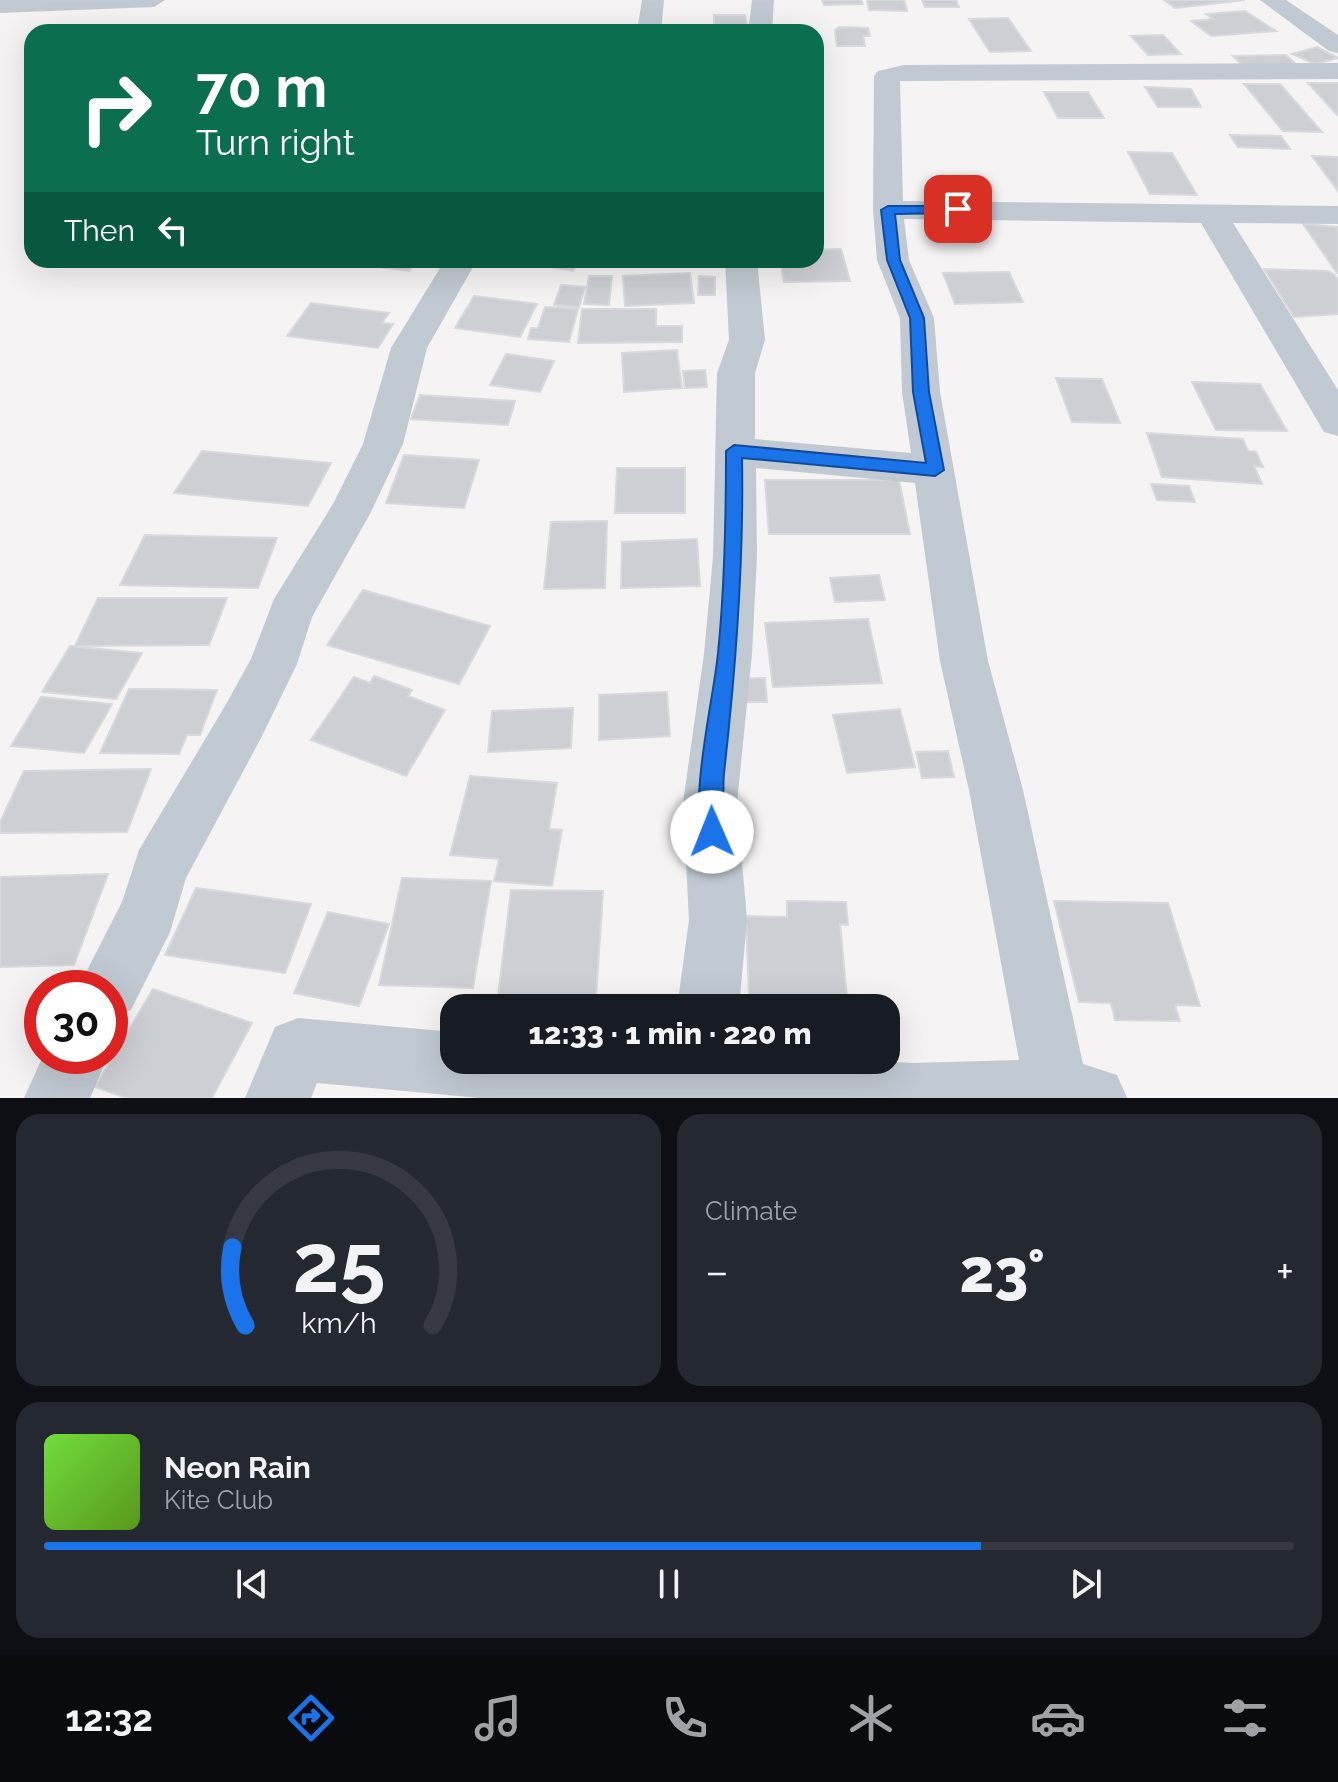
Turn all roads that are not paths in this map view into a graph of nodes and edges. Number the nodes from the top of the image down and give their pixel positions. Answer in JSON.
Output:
{"nodes":[{"id":1,"x":154,"y":0,"type":"edge"},
{"id":2,"x":653,"y":0,"type":"edge"},
{"id":3,"x":763,"y":0,"type":"edge"},
{"id":4,"x":1271,"y":0,"type":"edge"},
{"id":5,"x":0,"y":6,"type":"edge"},
{"id":6,"x":650,"y":24,"type":"edge"},
{"id":7,"x":761,"y":24,"type":"edge"},
{"id":8,"x":1338,"y":46,"type":"edge"},
{"id":9,"x":1338,"y":71,"type":"edge"},
{"id":10,"x":888,"y":210,"type":"junction"},
{"id":11,"x":1212,"y":215,"type":"junction"},
{"id":12,"x":1338,"y":215,"type":"edge"},
{"id":13,"x":456,"y":268,"type":"edge"},
{"id":14,"x":742,"y":268,"type":"edge"},
{"id":15,"x":1338,"y":422,"type":"edge"},
{"id":16,"x":734,"y":451,"type":"junction"},
{"id":17,"x":935,"y":470,"type":"junction"},
{"id":18,"x":118,"y":970,"type":"edge"},
{"id":19,"x":710,"y":994,"type":"edge"},
{"id":20,"x":440,"y":1058,"type":"edge"},
{"id":21,"x":68,"y":1074,"type":"edge"},
{"id":22,"x":710,"y":1074,"type":"edge"},
{"id":23,"x":1076,"y":1095,"type":"edge"},
{"id":24,"x":57,"y":1098,"type":"edge"},
{"id":25,"x":278,"y":1098,"type":"edge"}],
"edges":[{"from":1,"to":5,"type":"street"},
{"from":2,"to":6,"type":"street"},
{"from":3,"to":7,"type":"street"},
{"from":4,"to":8,"type":"street"},
{"from":9,"to":10,"type":"street"},
{"from":10,"to":11,"type":"street"},
{"from":10,"to":17,"type":"street"},
{"from":11,"to":12,"type":"street"},
{"from":11,"to":15,"type":"street"},
{"from":13,"to":18,"type":"street"},
{"from":14,"to":16,"type":"street"},
{"from":16,"to":17,"type":"street"},
{"from":16,"to":19,"type":"street"},
{"from":17,"to":23,"type":"street"},
{"from":20,"to":25,"type":"street"},
{"from":21,"to":24,"type":"street"},
{"from":22,"to":23,"type":"street"}]}
